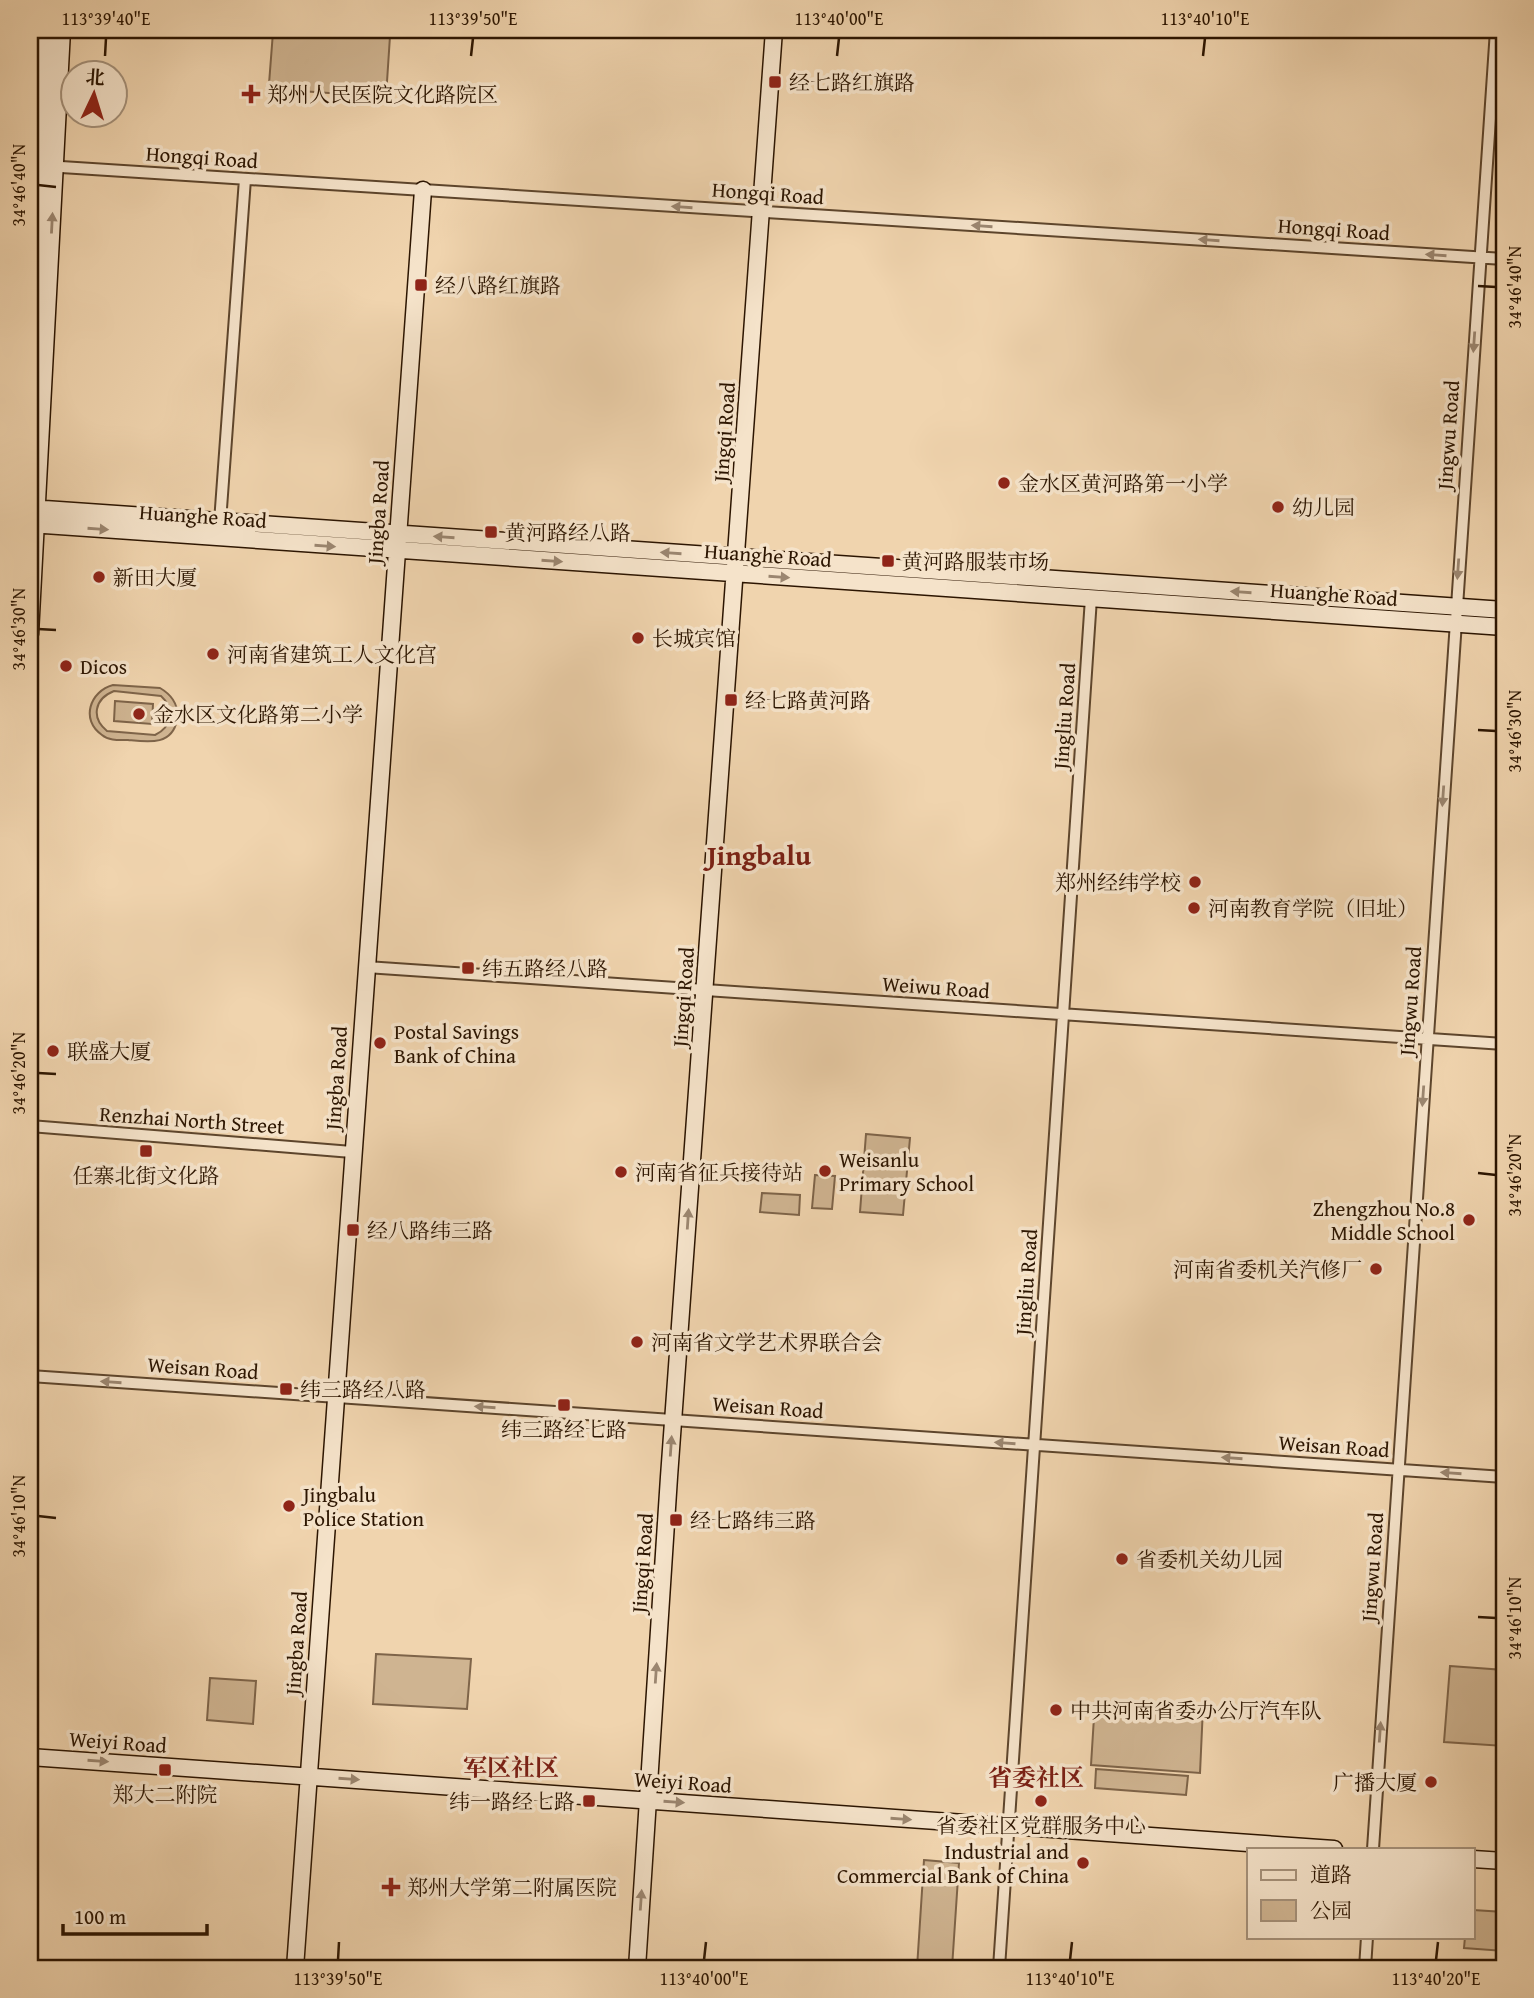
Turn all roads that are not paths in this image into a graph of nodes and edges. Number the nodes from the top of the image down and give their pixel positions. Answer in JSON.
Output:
{"nodes":[{"id":1,"x":46,"y":30,"type":"edge"},
{"id":2,"x":62,"y":30,"type":"edge"},
{"id":3,"x":774,"y":30,"type":"edge"},
{"id":4,"x":1496,"y":30,"type":"edge"},
{"id":5,"x":41,"y":166,"type":"edge"},
{"id":6,"x":245,"y":179,"type":"junction"},
{"id":7,"x":423,"y":190,"type":"junction"},
{"id":8,"x":761,"y":212,"type":"junction"},
{"id":9,"x":1479,"y":258,"type":"junction"},
{"id":10,"x":1504,"y":259,"type":"edge"},
{"id":11,"x":30,"y":342,"type":"edge"},
{"id":12,"x":33,"y":516,"type":"edge"},
{"id":13,"x":220,"y":522,"type":"junction"},
{"id":14,"x":397,"y":542,"type":"junction"},
{"id":15,"x":735,"y":566,"type":"junction"},
{"id":16,"x":1091,"y":598,"type":"junction"},
{"id":17,"x":1455,"y":607,"type":"junction"},
{"id":18,"x":1504,"y":610,"type":"edge"},
{"id":19,"x":1454,"y":623,"type":"junction"},
{"id":20,"x":1504,"y":627,"type":"edge"},
{"id":21,"x":30,"y":634,"type":"edge"},
{"id":22,"x":366,"y":967,"type":"junction"},
{"id":23,"x":704,"y":990,"type":"junction"},
{"id":24,"x":1063,"y":1015,"type":"junction"},
{"id":25,"x":1426,"y":1039,"type":"junction"},
{"id":26,"x":1504,"y":1044,"type":"edge"},
{"id":27,"x":30,"y":1126,"type":"edge"},
{"id":28,"x":352,"y":1152,"type":"junction"},
{"id":29,"x":30,"y":1376,"type":"edge"},
{"id":30,"x":335,"y":1397,"type":"junction"},
{"id":31,"x":673,"y":1420,"type":"junction"},
{"id":32,"x":1034,"y":1445,"type":"junction"},
{"id":33,"x":1398,"y":1469,"type":"junction"},
{"id":34,"x":1504,"y":1477,"type":"edge"},
{"id":35,"x":30,"y":1757,"type":"edge"},
{"id":36,"x":308,"y":1776,"type":"junction"},
{"id":37,"x":648,"y":1801,"type":"junction"},
{"id":38,"x":1009,"y":1826,"type":"junction"},
{"id":39,"x":1320,"y":1848,"type":"edge"},
{"id":40,"x":1373,"y":1848,"type":"edge"},
{"id":41,"x":1474,"y":1859,"type":"edge"},
{"id":42,"x":1504,"y":1861,"type":"edge"},
{"id":43,"x":1367,"y":1938,"type":"edge"},
{"id":44,"x":295,"y":1968,"type":"edge"},
{"id":45,"x":637,"y":1968,"type":"edge"},
{"id":46,"x":999,"y":1968,"type":"edge"},
{"id":47,"x":1365,"y":1968,"type":"edge"}],
"edges":[{"from":1,"to":5,"type":"street"},
{"from":2,"to":5,"type":"street"},
{"from":3,"to":8,"type":"street","name":"Jingqi Road"},
{"from":4,"to":9,"type":"street","name":"Jingwu Road"},
{"from":5,"to":6,"type":"street","name":"Hongqi Road"},
{"from":5,"to":11,"type":"street"},
{"from":12,"to":5,"type":"street","one_way":true},
{"from":6,"to":7,"type":"street","name":"Hongqi Road"},
{"from":6,"to":13,"type":"street"},
{"from":8,"to":7,"type":"street","name":"Hongqi Road","one_way":true},
{"from":7,"to":14,"type":"street","name":"Jingba Road"},
{"from":9,"to":8,"type":"street","name":"Hongqi Road","one_way":true},
{"from":8,"to":15,"type":"street","name":"Jingqi Road"},
{"from":9,"to":10,"type":"street","name":"Hongqi Road"},
{"from":9,"to":17,"type":"street","name":"Jingwu Road","one_way":true},
{"from":12,"to":13,"type":"street","name":"Huanghe Road"},
{"from":12,"to":14,"type":"street","name":"Huanghe Road","one_way":true},
{"from":12,"to":21,"type":"street"},
{"from":13,"to":14,"type":"street","name":"Huanghe Road"},
{"from":14,"to":15,"type":"street","name":"Huanghe Road"},
{"from":14,"to":22,"type":"street","name":"Jingba Road"},
{"from":15,"to":16,"type":"street","name":"Huanghe Road","one_way":true},
{"from":17,"to":15,"type":"street","name":"Huanghe Road","one_way":true},
{"from":15,"to":23,"type":"street","name":"Jingqi Road"},
{"from":16,"to":19,"type":"street","name":"Huanghe Road"},
{"from":16,"to":24,"type":"street","name":"Jingliu Road"},
{"from":17,"to":18,"type":"street","name":"Huanghe Road"},
{"from":17,"to":19,"type":"street","name":"Jingwu Road"},
{"from":19,"to":20,"type":"street","name":"Huanghe Road"},
{"from":19,"to":25,"type":"street","name":"Jingwu Road","one_way":true},
{"from":22,"to":23,"type":"street","name":"Weiwu Road"},
{"from":22,"to":28,"type":"street","name":"Jingba Road"},
{"from":23,"to":24,"type":"street","name":"Weiwu Road"},
{"from":31,"to":23,"type":"street","name":"Jingqi Road","one_way":true},
{"from":24,"to":25,"type":"street","name":"Weiwu Road"},
{"from":24,"to":32,"type":"street","name":"Jingliu Road"},
{"from":25,"to":26,"type":"street","name":"Weiwu Road"},
{"from":25,"to":33,"type":"street","name":"Jingwu Road","one_way":true},
{"from":27,"to":28,"type":"street","name":"Renzhai North Street"},
{"from":28,"to":30,"type":"street","name":"Jingba Road"},
{"from":30,"to":29,"type":"street","name":"Weisan Road","one_way":true},
{"from":31,"to":30,"type":"street","name":"Weisan Road","one_way":true},
{"from":30,"to":36,"type":"street","name":"Jingba Road"},
{"from":32,"to":31,"type":"street","name":"Weisan Road","one_way":true},
{"from":37,"to":31,"type":"street","name":"Jingqi Road","one_way":true},
{"from":33,"to":32,"type":"street","name":"Weisan Road","one_way":true},
{"from":32,"to":38,"type":"street","name":"Jingliu Road"},
{"from":34,"to":33,"type":"street","name":"Weisan Road","one_way":true},
{"from":40,"to":33,"type":"street","name":"Jingwu Road","one_way":true},
{"from":35,"to":36,"type":"street","name":"Weiyi Road","one_way":true},
{"from":36,"to":37,"type":"street","name":"Weiyi Road","one_way":true},
{"from":36,"to":44,"type":"street","name":"Jingba Road"},
{"from":37,"to":38,"type":"street","name":"Weiyi Road","one_way":true},
{"from":45,"to":37,"type":"street","name":"Jingqi Road","one_way":true},
{"from":38,"to":39,"type":"street","name":"Weiyi Road"},
{"from":38,"to":46,"type":"street","name":"Jingliu Road"},
{"from":41,"to":42,"type":"street"},
{"from":43,"to":47,"type":"street"}]}
